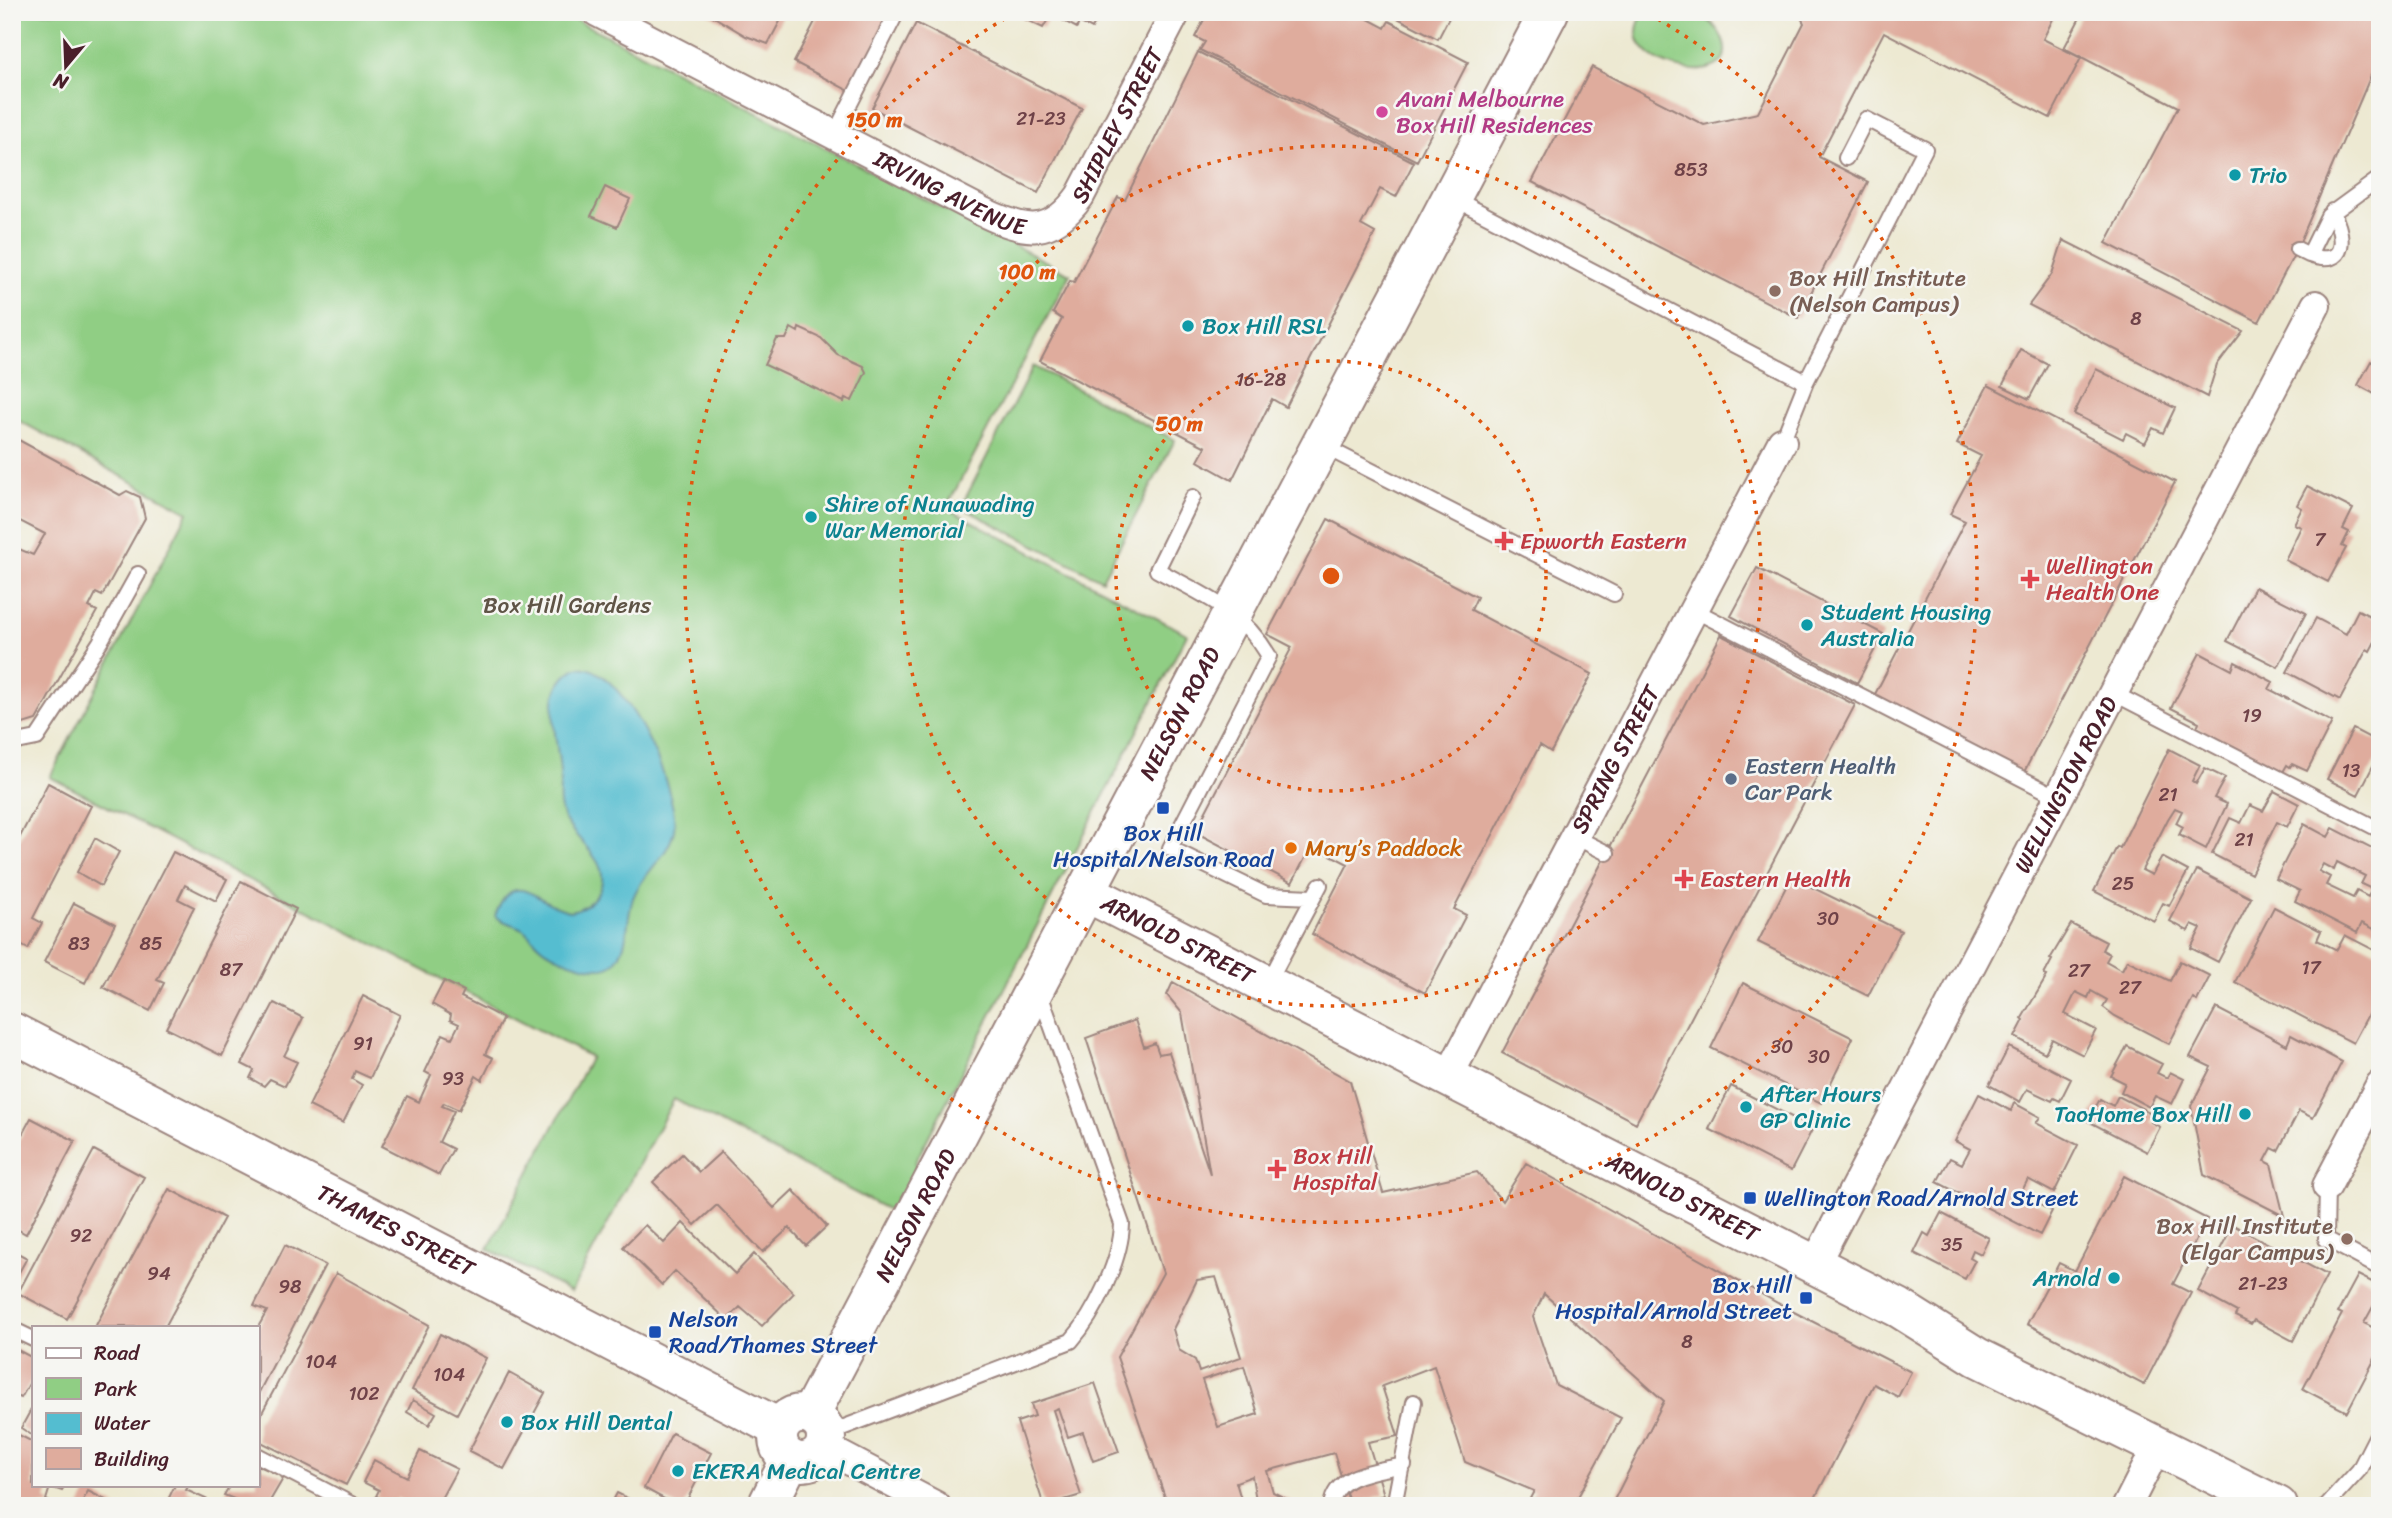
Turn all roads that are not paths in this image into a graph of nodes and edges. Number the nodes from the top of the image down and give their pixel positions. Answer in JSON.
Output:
{"nodes":[{"id":1,"x":597,"y":12,"type":"edge"},
{"id":2,"x":897,"y":12,"type":"edge"},
{"id":3,"x":1175,"y":12,"type":"edge"},
{"id":4,"x":1549,"y":12,"type":"edge"},
{"id":5,"x":834,"y":135,"type":"junction"},
{"id":6,"x":1846,"y":158,"type":"dead end"},
{"id":7,"x":2380,"y":178,"type":"edge"},
{"id":8,"x":1452,"y":197,"type":"junction"},
{"id":9,"x":2332,"y":211,"type":"junction"},
{"id":10,"x":1045,"y":227,"type":"joint"},
{"id":11,"x":2316,"y":305,"type":"dead end"},
{"id":12,"x":1806,"y":382,"type":"junction"},
{"id":13,"x":1782,"y":442,"type":"joint"},
{"id":14,"x":1322,"y":445,"type":"junction"},
{"id":15,"x":1193,"y":497,"type":"dead end"},
{"id":16,"x":138,"y":574,"type":"dead end"},
{"id":17,"x":1614,"y":594,"type":"dead end"},
{"id":18,"x":1694,"y":610,"type":"junction"},
{"id":19,"x":1234,"y":613,"type":"junction"},
{"id":20,"x":2113,"y":693,"type":"junction"},
{"id":21,"x":12,"y":743,"type":"edge"},
{"id":22,"x":2058,"y":797,"type":"junction"},
{"id":23,"x":2380,"y":830,"type":"edge"},
{"id":24,"x":1575,"y":837,"type":"junction"},
{"id":25,"x":1607,"y":853,"type":"dead end"},
{"id":26,"x":1086,"y":892,"type":"junction"},
{"id":27,"x":1267,"y":984,"type":"junction"},
{"id":28,"x":1037,"y":986,"type":"junction"},
{"id":29,"x":12,"y":1032,"type":"edge"},
{"id":30,"x":1448,"y":1077,"type":"junction"},
{"id":31,"x":2380,"y":1085,"type":"edge"},
{"id":32,"x":2327,"y":1186,"type":"joint"},
{"id":33,"x":1815,"y":1264,"type":"junction"},
{"id":34,"x":2380,"y":1268,"type":"edge"},
{"id":35,"x":12,"y":1329,"type":"edge"},
{"id":36,"x":32,"y":1339,"type":"edge"},
{"id":37,"x":1414,"y":1402,"type":"dead end"},
{"id":38,"x":2380,"y":1429,"type":"edge"},
{"id":39,"x":806,"y":1437,"type":"junction"},
{"id":40,"x":2157,"y":1447,"type":"junction"},
{"id":41,"x":259,"y":1456,"type":"edge"},
{"id":42,"x":1404,"y":1465,"type":"junction"},
{"id":43,"x":355,"y":1506,"type":"edge"},
{"id":44,"x":766,"y":1506,"type":"edge"},
{"id":45,"x":936,"y":1506,"type":"edge"},
{"id":46,"x":1331,"y":1506,"type":"edge"},
{"id":47,"x":1394,"y":1506,"type":"edge"},
{"id":48,"x":2127,"y":1506,"type":"edge"},
{"id":49,"x":2278,"y":1506,"type":"edge"},
{"id":50,"x":2326,"y":1506,"type":"edge"}],
"edges":[{"from":1,"to":5,"type":"street","name":"IRVING AVENUE"},
{"from":2,"to":5,"type":"lane"},
{"from":3,"to":10,"type":"street","name":"SHIPLEY STREET"},
{"from":4,"to":8,"type":"main road","name":"NELSON ROAD"},
{"from":5,"to":10,"type":"street","name":"IRVING AVENUE"},
{"from":6,"to":12,"type":"lane"},
{"from":7,"to":9,"type":"lane"},
{"from":8,"to":12,"type":"lane"},
{"from":8,"to":14,"type":"main road","name":"NELSON ROAD"},
{"from":9,"to":9,"type":"lane"},
{"from":11,"to":20,"type":"street","name":"WELLINGTON ROAD"},
{"from":12,"to":13,"type":"lane"},
{"from":13,"to":18,"type":"street","name":"SPRING STREET"},
{"from":14,"to":17,"type":"lane"},
{"from":14,"to":19,"type":"main road","name":"NELSON ROAD"},
{"from":15,"to":19,"type":"lane"},
{"from":16,"to":21,"type":"lane"},
{"from":18,"to":22,"type":"lane"},
{"from":18,"to":24,"type":"street","name":"SPRING STREET"},
{"from":19,"to":26,"type":"main road","name":"NELSON ROAD"},
{"from":19,"to":27,"type":"lane"},
{"from":20,"to":22,"type":"street","name":"WELLINGTON ROAD"},
{"from":20,"to":23,"type":"lane"},
{"from":22,"to":33,"type":"street","name":"WELLINGTON ROAD"},
{"from":24,"to":25,"type":"lane"},
{"from":24,"to":30,"type":"street","name":"SPRING STREET"},
{"from":26,"to":27,"type":"main road","name":"ARNOLD STREET"},
{"from":26,"to":28,"type":"main road","name":"NELSON ROAD"},
{"from":27,"to":30,"type":"main road","name":"ARNOLD STREET"},
{"from":28,"to":39,"type":"main road","name":"NELSON ROAD"},
{"from":28,"to":39,"type":"lane"},
{"from":29,"to":39,"type":"main road","name":"THAMES STREET"},
{"from":30,"to":33,"type":"main road","name":"ARNOLD STREET"},
{"from":31,"to":32,"type":"street"},
{"from":32,"to":34,"type":"lane"},
{"from":33,"to":40,"type":"main road","name":"ARNOLD STREET"},
{"from":35,"to":36,"type":"lane"},
{"from":37,"to":42,"type":"lane"},
{"from":38,"to":50,"type":"lane"},
{"from":39,"to":44,"type":"main road","name":"NELSON ROAD"},
{"from":39,"to":45,"type":"street","name":"THAMES STREET"},
{"from":40,"to":48,"type":"street"},
{"from":40,"to":49,"type":"main road","name":"ARNOLD STREET"},
{"from":41,"to":43,"type":"lane"},
{"from":42,"to":46,"type":"lane"},
{"from":42,"to":47,"type":"lane"}]}
